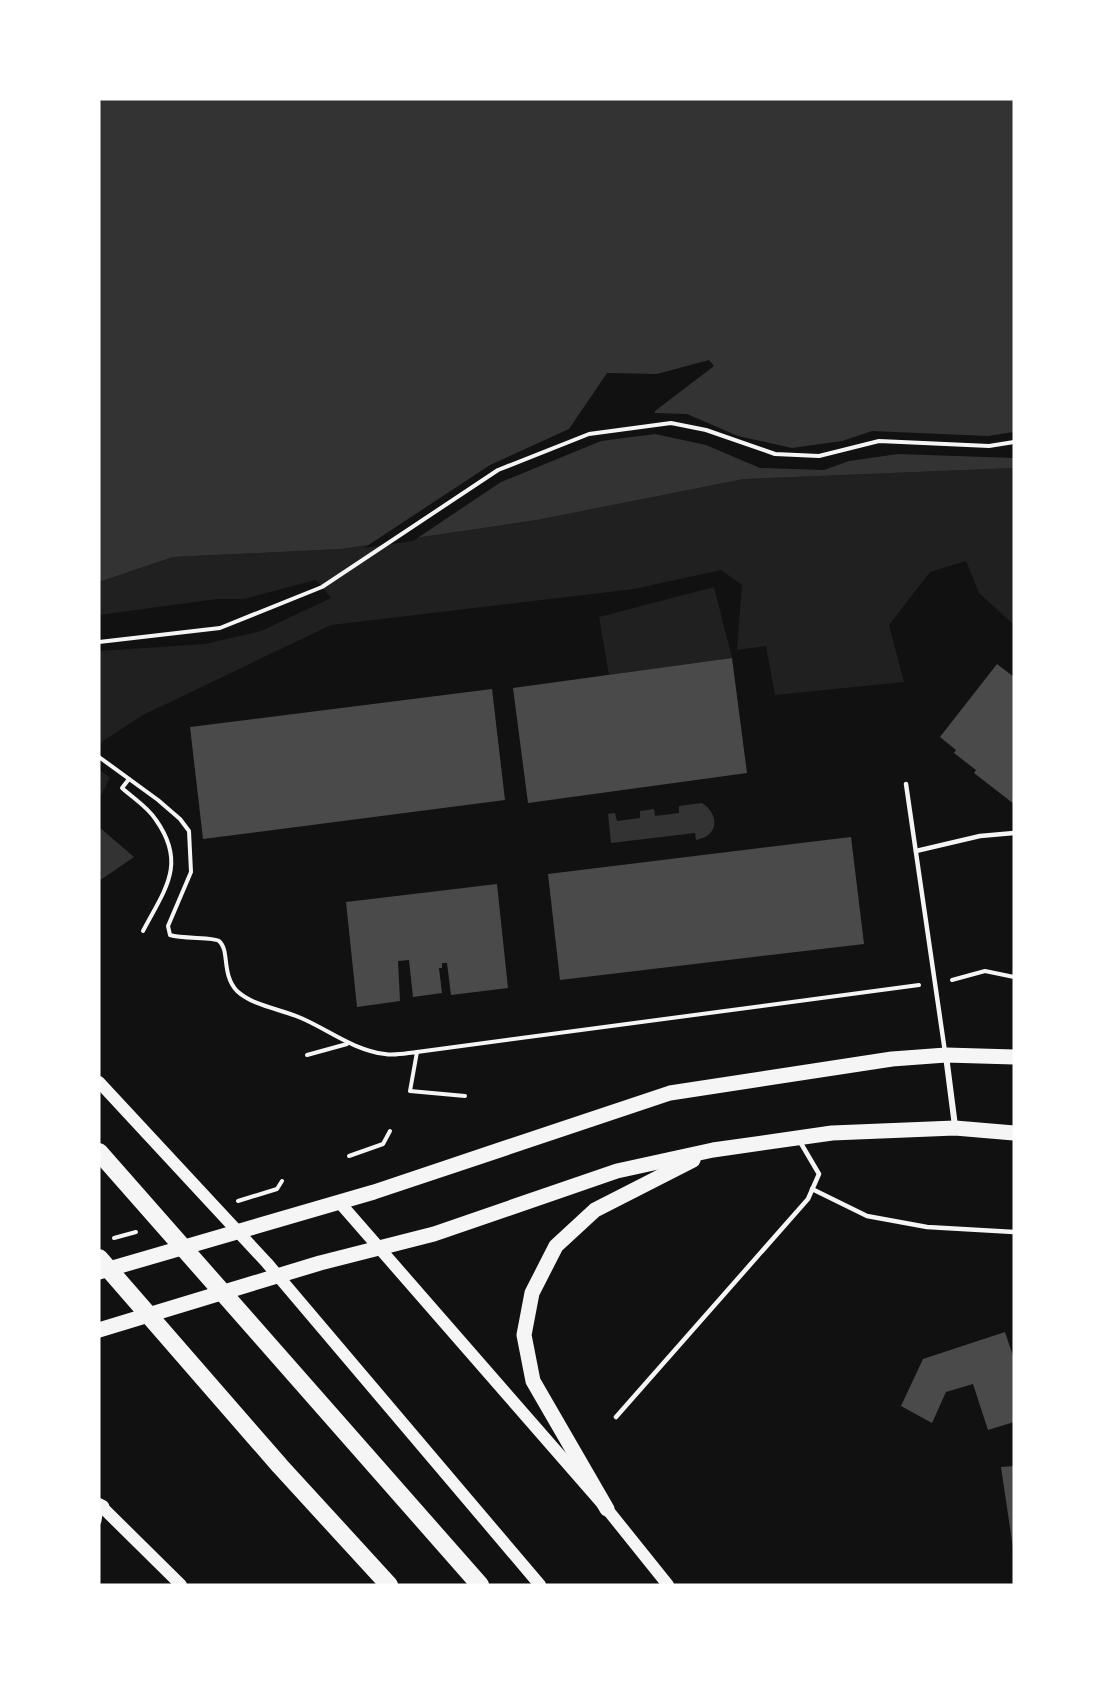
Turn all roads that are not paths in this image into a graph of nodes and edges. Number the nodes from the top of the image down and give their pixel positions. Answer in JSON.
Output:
{"nodes":[{"id":1,"x":906,"y":784,"type":"dead end"},
{"id":2,"x":1014,"y":833,"type":"edge"},
{"id":3,"x":916,"y":851,"type":"junction"},
{"id":4,"x":946,"y":1055,"type":"junction"},
{"id":5,"x":1014,"y":1057,"type":"edge"},
{"id":6,"x":99,"y":1082,"type":"edge"},
{"id":7,"x":955,"y":1128,"type":"junction"},
{"id":8,"x":1014,"y":1133,"type":"edge"},
{"id":9,"x":798,"y":1138,"type":"junction"},
{"id":10,"x":713,"y":1150,"type":"junction"},
{"id":11,"x":99,"y":1152,"type":"edge"},
{"id":12,"x":812,"y":1189,"type":"junction"},
{"id":13,"x":340,"y":1203,"type":"junction"},
{"id":14,"x":1014,"y":1232,"type":"edge"},
{"id":15,"x":381,"y":1249,"type":"junction"},
{"id":16,"x":99,"y":1258,"type":"edge"},
{"id":17,"x":99,"y":1272,"type":"edge"},
{"id":18,"x":99,"y":1330,"type":"edge"},
{"id":19,"x":616,"y":1417,"type":"dead end"},
{"id":20,"x":607,"y":1509,"type":"junction"},
{"id":21,"x":100,"y":1510,"type":"edge"},
{"id":22,"x":181,"y":1585,"type":"edge"},
{"id":23,"x":389,"y":1585,"type":"edge"},
{"id":24,"x":480,"y":1585,"type":"edge"},
{"id":25,"x":540,"y":1585,"type":"edge"},
{"id":26,"x":668,"y":1585,"type":"edge"}],
"edges":[{"from":1,"to":3,"type":"lane"},
{"from":2,"to":3,"type":"lane"},
{"from":3,"to":4,"type":"lane"},
{"from":4,"to":5,"type":"main road"},
{"from":4,"to":7,"type":"street"},
{"from":4,"to":13,"type":"main road"},
{"from":6,"to":25,"type":"main road"},
{"from":7,"to":8,"type":"main road"},
{"from":7,"to":9,"type":"main road"},
{"from":9,"to":10,"type":"main road"},
{"from":9,"to":12,"type":"lane"},
{"from":10,"to":15,"type":"main road"},
{"from":10,"to":20,"type":"main road"},
{"from":11,"to":24,"type":"highway"},
{"from":12,"to":14,"type":"lane"},
{"from":12,"to":19,"type":"lane"},
{"from":13,"to":15,"type":"main road"},
{"from":13,"to":17,"type":"main road"},
{"from":15,"to":18,"type":"main road"},
{"from":15,"to":20,"type":"main road"},
{"from":16,"to":23,"type":"highway"},
{"from":20,"to":26,"type":"main road"},
{"from":21,"to":22,"type":"main road"}]}
